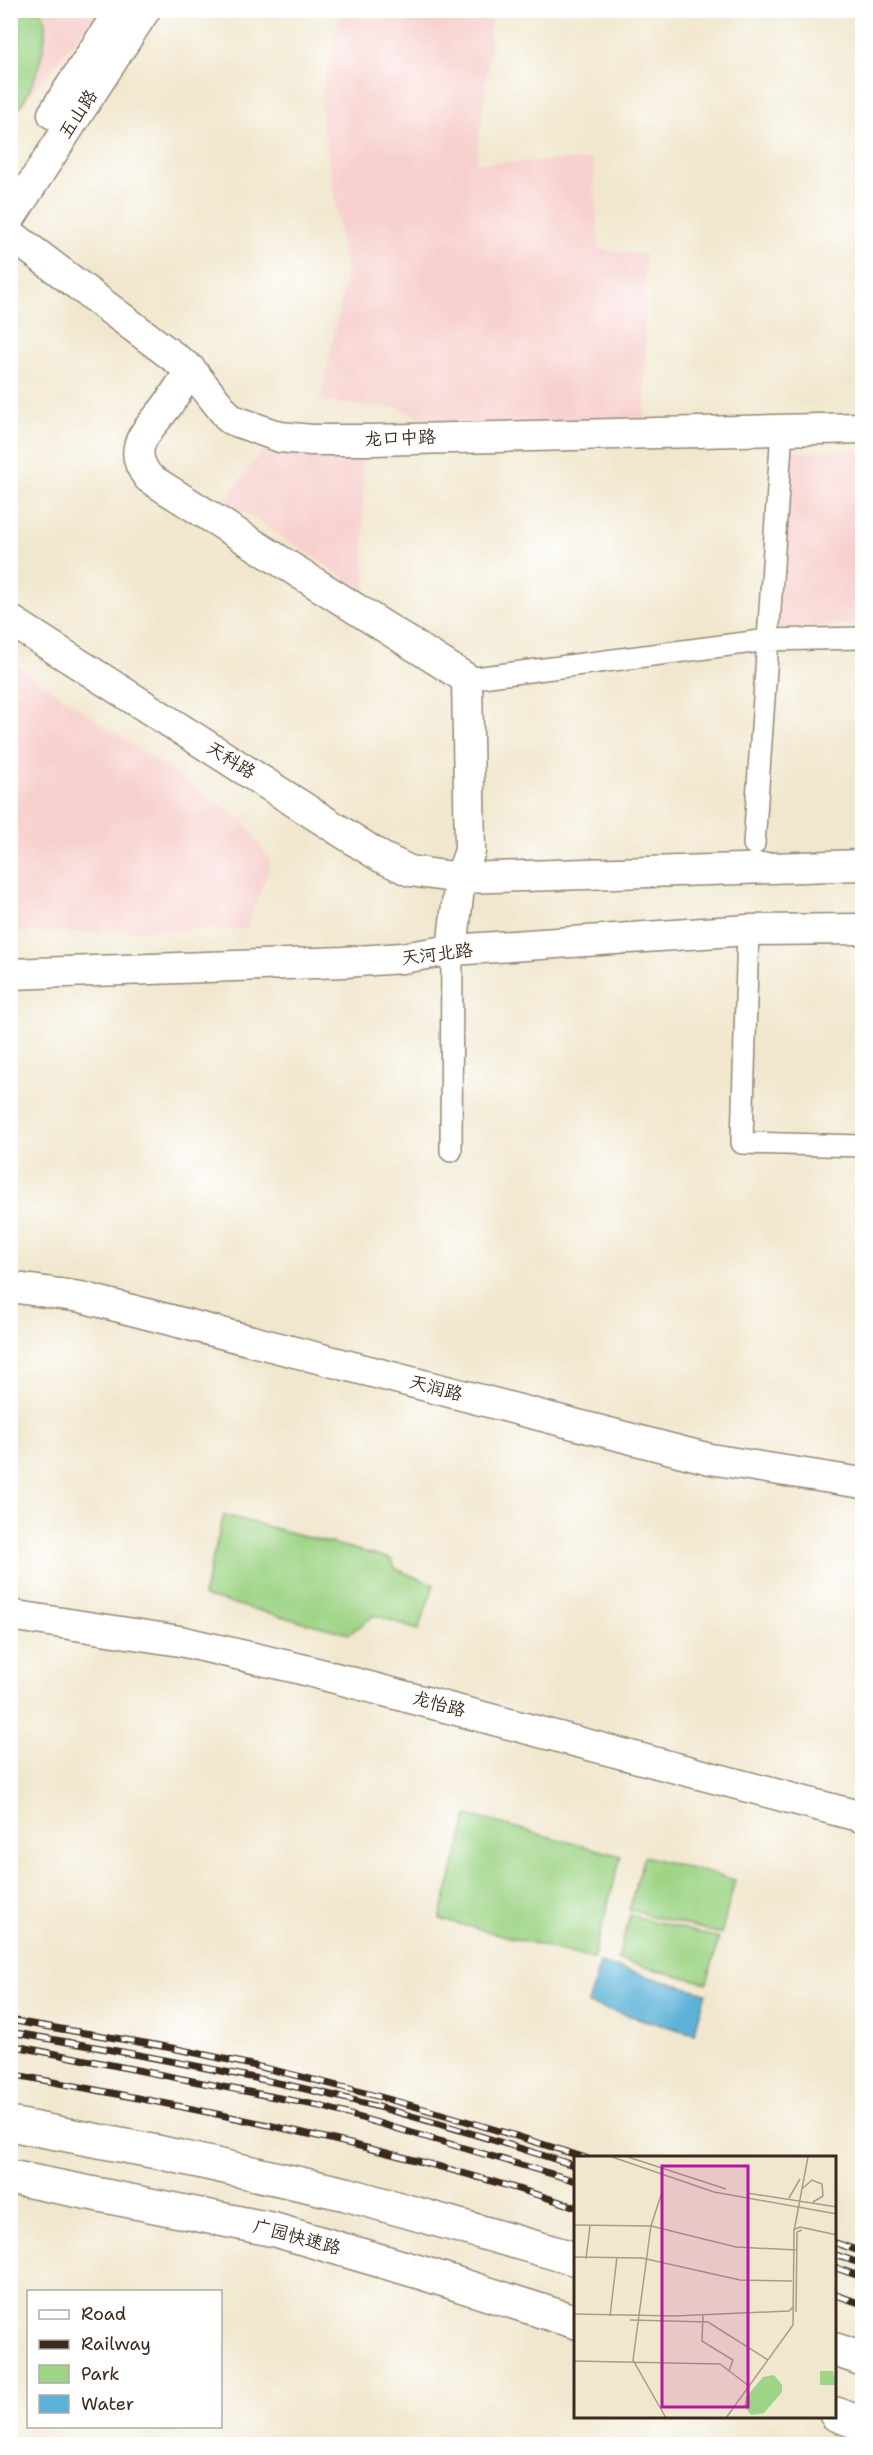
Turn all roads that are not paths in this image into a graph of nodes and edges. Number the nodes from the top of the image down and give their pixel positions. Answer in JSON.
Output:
{"nodes":[{"id":1,"x":120,"y":10,"type":"edge"},
{"id":2,"x":146,"y":10,"type":"edge"},
{"id":3,"x":10,"y":182,"type":"edge"},
{"id":4,"x":10,"y":218,"type":"edge"},
{"id":5,"x":10,"y":234,"type":"edge"},
{"id":6,"x":191,"y":370,"type":"junction"},
{"id":7,"x":862,"y":428,"type":"edge"},
{"id":8,"x":782,"y":429,"type":"junction"},
{"id":9,"x":10,"y":620,"type":"edge"},
{"id":10,"x":862,"y":638,"type":"edge"},
{"id":11,"x":768,"y":640,"type":"junction"},
{"id":12,"x":467,"y":679,"type":"junction"},
{"id":13,"x":754,"y":844,"type":"dead end"},
{"id":14,"x":862,"y":865,"type":"edge"},
{"id":15,"x":460,"y":878,"type":"junction"},
{"id":16,"x":862,"y":929,"type":"edge"},
{"id":17,"x":748,"y":930,"type":"junction"},
{"id":18,"x":452,"y":950,"type":"junction"},
{"id":19,"x":10,"y":974,"type":"edge"},
{"id":20,"x":862,"y":1146,"type":"edge"},
{"id":21,"x":451,"y":1151,"type":"dead end"},
{"id":22,"x":10,"y":1287,"type":"edge"},
{"id":23,"x":862,"y":1483,"type":"edge"},
{"id":24,"x":10,"y":1615,"type":"edge"},
{"id":25,"x":862,"y":1817,"type":"edge"},
{"id":26,"x":10,"y":2124,"type":"edge"},
{"id":27,"x":11,"y":2177,"type":"edge"},
{"id":28,"x":574,"y":2258,"type":"edge"},
{"id":29,"x":574,"y":2321,"type":"edge"},
{"id":30,"x":837,"y":2350,"type":"edge"},
{"id":31,"x":862,"y":2359,"type":"edge"},
{"id":32,"x":837,"y":2414,"type":"edge"},
{"id":33,"x":862,"y":2424,"type":"edge"}],
"edges":[{"from":1,"to":3,"type":"street","name":"五山路"},
{"from":2,"to":4,"type":"street","name":"五山路"},
{"from":5,"to":6,"type":"street","name":"龙口中路"},
{"from":6,"to":8,"type":"street","name":"龙口中路"},
{"from":6,"to":12,"type":"street"},
{"from":7,"to":8,"type":"street","name":"龙口中路"},
{"from":8,"to":11,"type":"street"},
{"from":9,"to":15,"type":"street","name":"天科路"},
{"from":10,"to":11,"type":"street"},
{"from":11,"to":12,"type":"street"},
{"from":11,"to":13,"type":"street"},
{"from":12,"to":15,"type":"street"},
{"from":14,"to":15,"type":"street"},
{"from":15,"to":18,"type":"street"},
{"from":16,"to":17,"type":"street","name":"天河北路"},
{"from":17,"to":18,"type":"street","name":"天河北路"},
{"from":17,"to":20,"type":"street"},
{"from":18,"to":19,"type":"street","name":"天河北路"},
{"from":18,"to":21,"type":"street"},
{"from":22,"to":23,"type":"street","name":"天润路"},
{"from":24,"to":25,"type":"street","name":"龙怡路"},
{"from":26,"to":28,"type":"highway"},
{"from":27,"to":29,"type":"highway","name":"广园快速路"},
{"from":30,"to":31,"type":"highway"},
{"from":32,"to":33,"type":"highway"}]}
